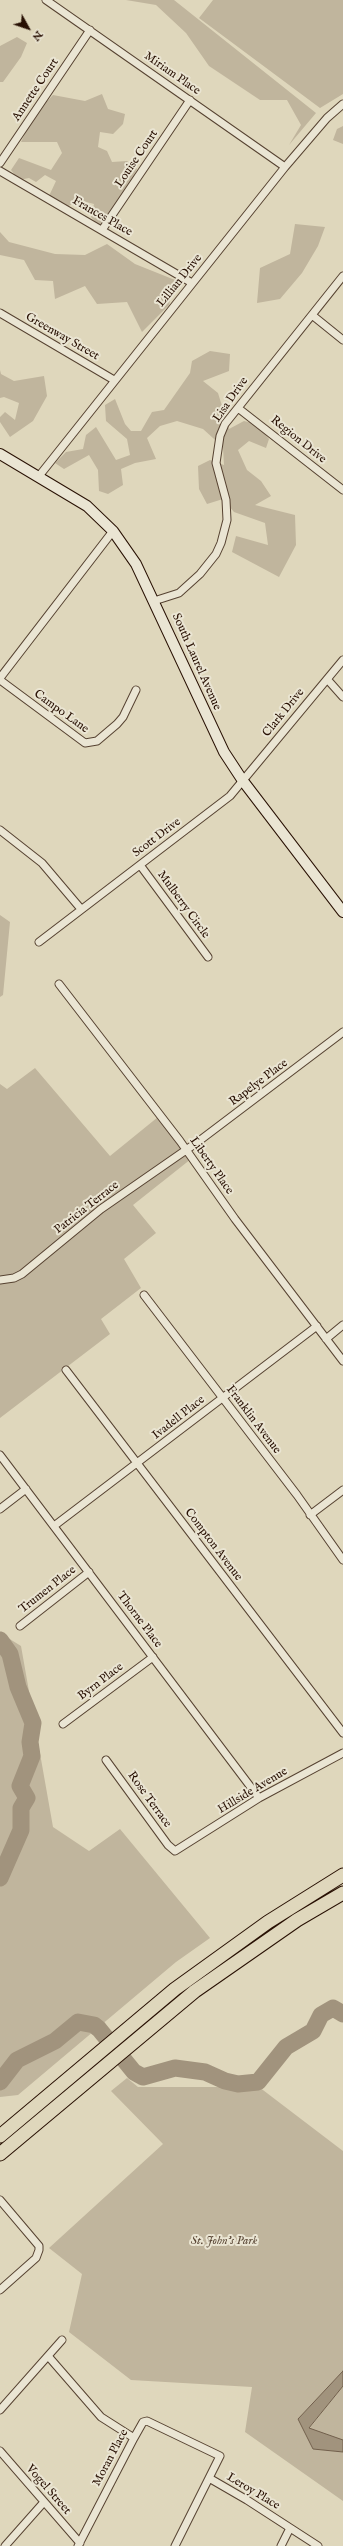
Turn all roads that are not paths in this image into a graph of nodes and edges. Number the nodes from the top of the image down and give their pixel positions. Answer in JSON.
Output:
{"nodes":[{"id":1,"x":46,"y":0,"type":"edge"},
{"id":2,"x":90,"y":30,"type":"junction"},
{"id":3,"x":190,"y":100,"type":"junction"},
{"id":4,"x":343,"y":104,"type":"edge"},
{"id":5,"x":0,"y":163,"type":"edge"},
{"id":6,"x":285,"y":167,"type":"junction"},
{"id":7,"x":0,"y":171,"type":"edge"},
{"id":8,"x":102,"y":230,"type":"junction"},
{"id":9,"x":343,"y":276,"type":"edge"},
{"id":10,"x":192,"y":283,"type":"junction"},
{"id":11,"x":0,"y":313,"type":"edge"},
{"id":12,"x":312,"y":315,"type":"junction"},
{"id":13,"x":343,"y":340,"type":"edge"},
{"id":14,"x":114,"y":380,"type":"junction"},
{"id":15,"x":238,"y":408,"type":"junction"},
{"id":16,"x":0,"y":454,"type":"edge"},
{"id":17,"x":39,"y":476,"type":"junction"},
{"id":18,"x":343,"y":490,"type":"edge"},
{"id":19,"x":113,"y":531,"type":"junction"},
{"id":20,"x":154,"y":601,"type":"junction"},
{"id":21,"x":343,"y":660,"type":"edge"},
{"id":22,"x":0,"y":679,"type":"edge"},
{"id":23,"x":327,"y":679,"type":"junction"},
{"id":24,"x":136,"y":690,"type":"dead end"},
{"id":25,"x":343,"y":697,"type":"edge"},
{"id":26,"x":243,"y":781,"type":"junction"},
{"id":27,"x":0,"y":830,"type":"edge"},
{"id":28,"x":140,"y":865,"type":"junction"},
{"id":29,"x":81,"y":909,"type":"junction"},
{"id":30,"x":343,"y":912,"type":"edge"},
{"id":31,"x":39,"y":942,"type":"dead end"},
{"id":32,"x":208,"y":957,"type":"dead end"},
{"id":33,"x":59,"y":984,"type":"dead end"},
{"id":34,"x":343,"y":1032,"type":"edge"},
{"id":35,"x":186,"y":1150,"type":"junction"},
{"id":36,"x":0,"y":1280,"type":"edge"},
{"id":37,"x":144,"y":1295,"type":"dead end"},
{"id":38,"x":343,"y":1325,"type":"edge"},
{"id":39,"x":317,"y":1326,"type":"junction"},
{"id":40,"x":326,"y":1339,"type":"junction"},
{"id":41,"x":343,"y":1361,"type":"edge"},
{"id":42,"x":66,"y":1370,"type":"dead end"},
{"id":43,"x":222,"y":1398,"type":"junction"},
{"id":44,"x":0,"y":1455,"type":"edge"},
{"id":45,"x":138,"y":1463,"type":"junction"},
{"id":46,"x":26,"y":1489,"type":"junction"},
{"id":47,"x":343,"y":1490,"type":"edge"},
{"id":48,"x":0,"y":1509,"type":"edge"},
{"id":49,"x":310,"y":1515,"type":"junction"},
{"id":50,"x":54,"y":1526,"type":"junction"},
{"id":51,"x":343,"y":1560,"type":"edge"},
{"id":52,"x":89,"y":1572,"type":"junction"},
{"id":53,"x":20,"y":1626,"type":"dead end"},
{"id":54,"x":153,"y":1657,"type":"junction"},
{"id":55,"x":63,"y":1724,"type":"dead end"},
{"id":56,"x":343,"y":1733,"type":"edge"},
{"id":57,"x":343,"y":1753,"type":"edge"},
{"id":58,"x":106,"y":1760,"type":"dead end"},
{"id":59,"x":259,"y":1798,"type":"junction"},
{"id":60,"x":175,"y":1851,"type":"joint"},
{"id":61,"x":343,"y":1875,"type":"edge"},
{"id":62,"x":343,"y":1893,"type":"edge"},
{"id":63,"x":0,"y":2136,"type":"edge"},
{"id":64,"x":0,"y":2154,"type":"edge"},
{"id":65,"x":0,"y":2200,"type":"edge"},
{"id":66,"x":0,"y":2290,"type":"edge"},
{"id":67,"x":62,"y":2340,"type":"dead end"},
{"id":68,"x":48,"y":2356,"type":"junction"},
{"id":69,"x":0,"y":2410,"type":"edge"},
{"id":70,"x":134,"y":2438,"type":"junction"},
{"id":71,"x":186,"y":2439,"type":"joint"},
{"id":72,"x":0,"y":2451,"type":"edge"},
{"id":73,"x":209,"y":2478,"type":"junction"},
{"id":74,"x":44,"y":2502,"type":"junction"},
{"id":75,"x":290,"y":2528,"type":"junction"},
{"id":76,"x":79,"y":2544,"type":"edge"},
{"id":77,"x":5,"y":2546,"type":"edge"},
{"id":78,"x":175,"y":2546,"type":"edge"},
{"id":79,"x":280,"y":2546,"type":"edge"},
{"id":80,"x":318,"y":2546,"type":"edge"}],
"edges":[{"from":1,"to":2,"type":"street","name":"Miriam Place"},
{"from":2,"to":3,"type":"street","name":"Miriam Place"},
{"from":2,"to":5,"type":"street","name":"Annette Court"},
{"from":3,"to":6,"type":"street","name":"Miriam Place"},
{"from":3,"to":8,"type":"street","name":"Louise Court"},
{"from":4,"to":6,"type":"street","name":"Lillian Drive"},
{"from":6,"to":10,"type":"street","name":"Lillian Drive"},
{"from":7,"to":8,"type":"street","name":"Frances Place"},
{"from":8,"to":10,"type":"street","name":"Frances Place"},
{"from":9,"to":12,"type":"street","name":"Lisa Drive"},
{"from":10,"to":14,"type":"street","name":"Lillian Drive"},
{"from":11,"to":14,"type":"street","name":"Greenway Street"},
{"from":12,"to":13,"type":"street"},
{"from":12,"to":15,"type":"street","name":"Lisa Drive"},
{"from":14,"to":17,"type":"street","name":"Lillian Drive"},
{"from":15,"to":18,"type":"street","name":"Region Drive"},
{"from":15,"to":20,"type":"street","name":"Lisa Drive"},
{"from":16,"to":17,"type":"street","name":"South Laurel Avenue"},
{"from":17,"to":19,"type":"street","name":"South Laurel Avenue"},
{"from":19,"to":20,"type":"street","name":"South Laurel Avenue"},
{"from":19,"to":22,"type":"street"},
{"from":20,"to":26,"type":"street","name":"South Laurel Avenue"},
{"from":21,"to":23,"type":"street","name":"Clark Drive"},
{"from":22,"to":24,"type":"street","name":"Campo Lane"},
{"from":23,"to":25,"type":"street"},
{"from":23,"to":26,"type":"street","name":"Clark Drive"},
{"from":26,"to":28,"type":"street","name":"Scott Drive"},
{"from":26,"to":30,"type":"street","name":"South Laurel Avenue"},
{"from":27,"to":29,"type":"street"},
{"from":28,"to":29,"type":"street","name":"Scott Drive"},
{"from":28,"to":32,"type":"street","name":"Mulberry Circle"},
{"from":29,"to":31,"type":"street","name":"Scott Drive"},
{"from":33,"to":35,"type":"street","name":"Liberty Place"},
{"from":34,"to":35,"type":"street","name":"Rapelye Place"},
{"from":35,"to":36,"type":"street","name":"Patricia Terrace"},
{"from":35,"to":39,"type":"street","name":"Liberty Place"},
{"from":37,"to":43,"type":"street","name":"Franklin Avenue"},
{"from":38,"to":40,"type":"street"},
{"from":39,"to":40,"type":"street","name":"Liberty Place"},
{"from":39,"to":43,"type":"street","name":"Ivadell Place"},
{"from":40,"to":41,"type":"street","name":"Liberty Place"},
{"from":42,"to":45,"type":"street","name":"Compton Avenue"},
{"from":43,"to":45,"type":"street","name":"Ivadell Place"},
{"from":43,"to":49,"type":"street","name":"Franklin Avenue"},
{"from":44,"to":46,"type":"street","name":"Thorne Place"},
{"from":45,"to":50,"type":"street","name":"Ivadell Place"},
{"from":45,"to":56,"type":"street","name":"Compton Avenue"},
{"from":46,"to":48,"type":"street"},
{"from":46,"to":50,"type":"street","name":"Thorne Place"},
{"from":47,"to":49,"type":"street"},
{"from":49,"to":51,"type":"street","name":"Franklin Avenue"},
{"from":50,"to":52,"type":"street","name":"Thorne Place"},
{"from":52,"to":53,"type":"street","name":"Trumen Place"},
{"from":52,"to":54,"type":"street","name":"Thorne Place"},
{"from":54,"to":55,"type":"street","name":"Byrn Place"},
{"from":54,"to":59,"type":"street","name":"Thorne Place"},
{"from":57,"to":59,"type":"street","name":"Hillside Avenue"},
{"from":58,"to":60,"type":"street","name":"Rose Terrace"},
{"from":59,"to":60,"type":"street","name":"Hillside Avenue"},
{"from":61,"to":63,"type":"highway"},
{"from":62,"to":64,"type":"highway"},
{"from":65,"to":66,"type":"street"},
{"from":67,"to":68,"type":"street"},
{"from":68,"to":69,"type":"street"},
{"from":68,"to":70,"type":"street"},
{"from":70,"to":71,"type":"street","name":"Moran Place"},
{"from":70,"to":76,"type":"street","name":"Moran Place"},
{"from":71,"to":73,"type":"street","name":"Leroy Place"},
{"from":72,"to":74,"type":"street","name":"Vogel Street"},
{"from":73,"to":75,"type":"street","name":"Leroy Place"},
{"from":73,"to":78,"type":"street"},
{"from":74,"to":76,"type":"street","name":"Vogel Street"},
{"from":74,"to":77,"type":"street"},
{"from":75,"to":79,"type":"street"},
{"from":75,"to":80,"type":"street","name":"Leroy Place"}]}
